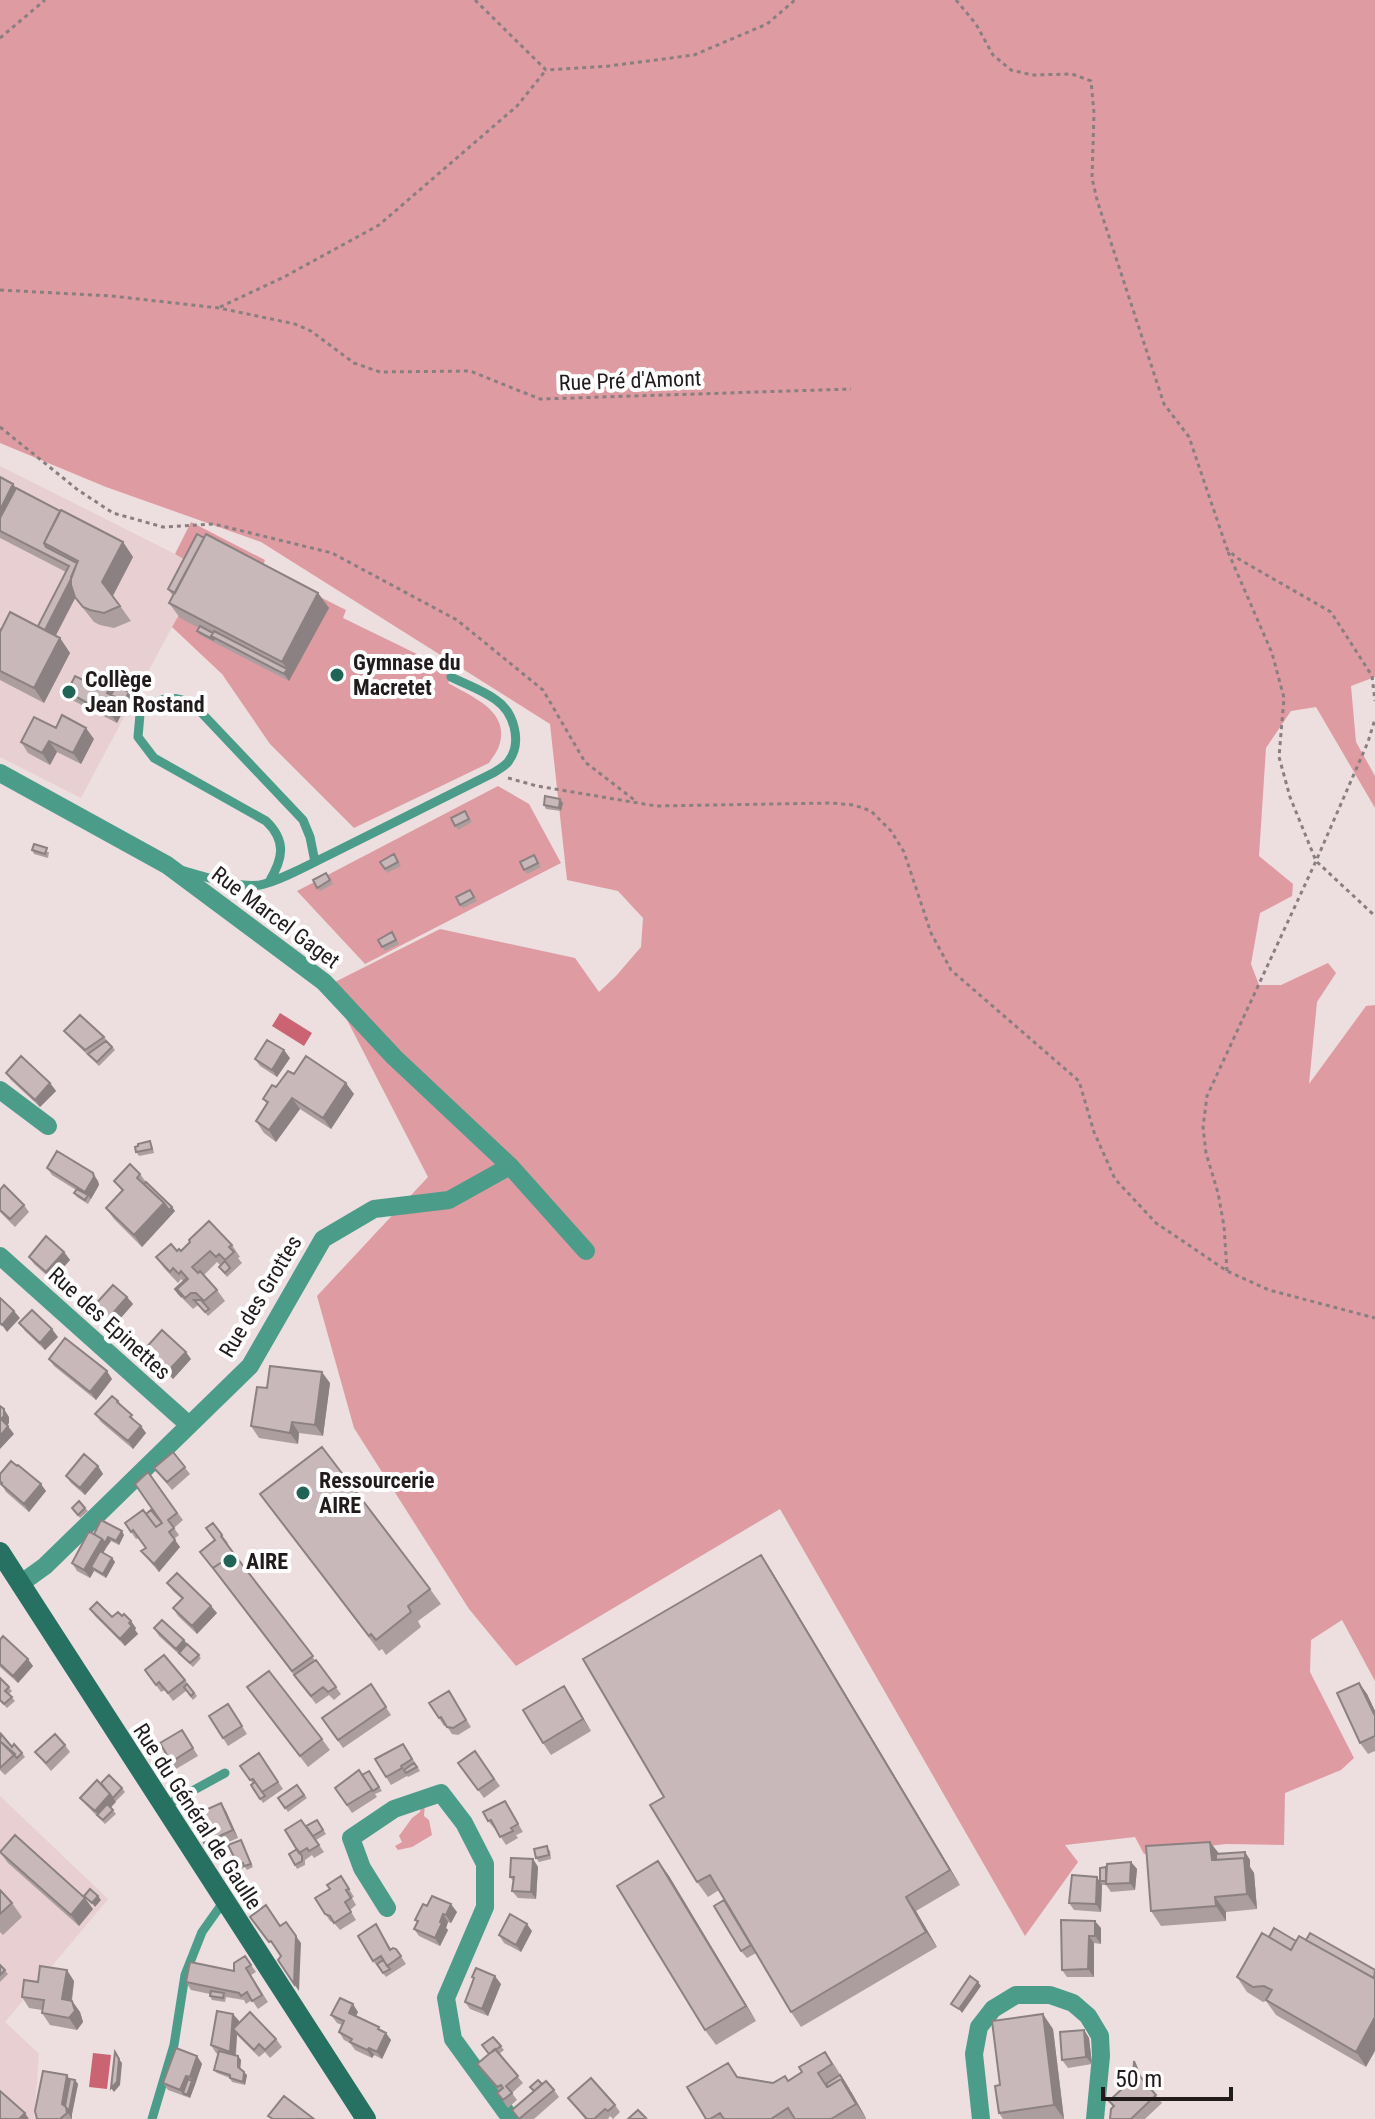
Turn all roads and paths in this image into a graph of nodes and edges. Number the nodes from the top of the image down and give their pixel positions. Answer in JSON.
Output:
{"nodes":[{"id":1,"x":45,"y":0,"type":"edge"},
{"id":2,"x":475,"y":0,"type":"edge"},
{"id":3,"x":795,"y":0,"type":"edge"},
{"id":4,"x":956,"y":0,"type":"edge"},
{"id":5,"x":0,"y":38,"type":"edge"},
{"id":6,"x":546,"y":70,"type":"junction"},
{"id":7,"x":0,"y":290,"type":"edge"},
{"id":8,"x":219,"y":308,"type":"junction"},
{"id":9,"x":851,"y":389,"type":"dead end"},
{"id":10,"x":0,"y":427,"type":"edge"},
{"id":11,"x":1227,"y":549,"type":"junction"},
{"id":12,"x":1374,"y":675,"type":"edge"},
{"id":13,"x":451,"y":677,"type":"dead end"},
{"id":14,"x":1375,"y":701,"type":"edge"},
{"id":15,"x":1375,"y":719,"type":"edge"},
{"id":16,"x":0,"y":773,"type":"edge"},
{"id":17,"x":493,"y":773,"type":"junction"},
{"id":18,"x":640,"y":804,"type":"junction"},
{"id":19,"x":1316,"y":861,"type":"junction"},
{"id":20,"x":315,"y":862,"type":"junction"},
{"id":21,"x":167,"y":865,"type":"junction"},
{"id":22,"x":269,"y":882,"type":"junction"},
{"id":23,"x":1375,"y":916,"type":"edge"},
{"id":24,"x":0,"y":1090,"type":"edge"},
{"id":25,"x":48,"y":1126,"type":"dead end"},
{"id":26,"x":510,"y":1166,"type":"junction"},
{"id":27,"x":586,"y":1251,"type":"dead end"},
{"id":28,"x":0,"y":1256,"type":"edge"},
{"id":29,"x":1227,"y":1271,"type":"junction"},
{"id":30,"x":1375,"y":1318,"type":"edge"},
{"id":31,"x":189,"y":1425,"type":"junction"},
{"id":32,"x":0,"y":1552,"type":"edge"},
{"id":33,"x":20,"y":1584,"type":"junction"},
{"id":34,"x":225,"y":1773,"type":"dead end"},
{"id":35,"x":163,"y":1807,"type":"junction"},
{"id":36,"x":224,"y":1901,"type":"junction"},
{"id":37,"x":387,"y":1908,"type":"dead end"},
{"id":38,"x":362,"y":2112,"type":"edge"},
{"id":39,"x":152,"y":2119,"type":"edge"},
{"id":40,"x":511,"y":2119,"type":"edge"},
{"id":41,"x":981,"y":2119,"type":"edge"},
{"id":42,"x":1095,"y":2119,"type":"edge"}],
"edges":[{"from":1,"to":5,"type":"path"},
{"from":2,"to":6,"type":"path"},
{"from":3,"to":6,"type":"path"},
{"from":4,"to":11,"type":"path"},
{"from":6,"to":8,"type":"path"},
{"from":7,"to":8,"type":"path","name":"Rue Pré d'Amont"},
{"from":8,"to":9,"type":"path","name":"Rue Pré d'Amont"},
{"from":10,"to":18,"type":"path"},
{"from":11,"to":12,"type":"path"},
{"from":11,"to":19,"type":"path"},
{"from":12,"to":14,"type":"path"},
{"from":13,"to":17,"type":"lane"},
{"from":15,"to":19,"type":"path"},
{"from":16,"to":21,"type":"street","name":"Rue Marcel Gaget"},
{"from":17,"to":18,"type":"path"},
{"from":17,"to":20,"type":"lane"},
{"from":18,"to":29,"type":"path"},
{"from":19,"to":23,"type":"path"},
{"from":19,"to":29,"type":"path"},
{"from":20,"to":22,"type":"lane"},
{"from":20,"to":22,"type":"lane"},
{"from":21,"to":22,"type":"lane"},
{"from":21,"to":26,"type":"street","name":"Rue Marcel Gaget"},
{"from":24,"to":25,"type":"street"},
{"from":26,"to":27,"type":"street","name":"Rue Marcel Gaget"},
{"from":26,"to":31,"type":"street","name":"Rue des Grottes"},
{"from":28,"to":31,"type":"street","name":"Rue des Epinettes"},
{"from":29,"to":30,"type":"path"},
{"from":31,"to":33,"type":"street","name":"Rue des Grottes"},
{"from":32,"to":33,"type":"main road","name":"Rue du Général de Gaulle"},
{"from":33,"to":35,"type":"main road","name":"Rue du Général de Gaulle"},
{"from":34,"to":35,"type":"lane"},
{"from":35,"to":36,"type":"main road","name":"Rue du Général de Gaulle"},
{"from":36,"to":38,"type":"main road","name":"Rue du Général de Gaulle"},
{"from":36,"to":39,"type":"lane"},
{"from":37,"to":40,"type":"street"},
{"from":41,"to":42,"type":"street"}]}
